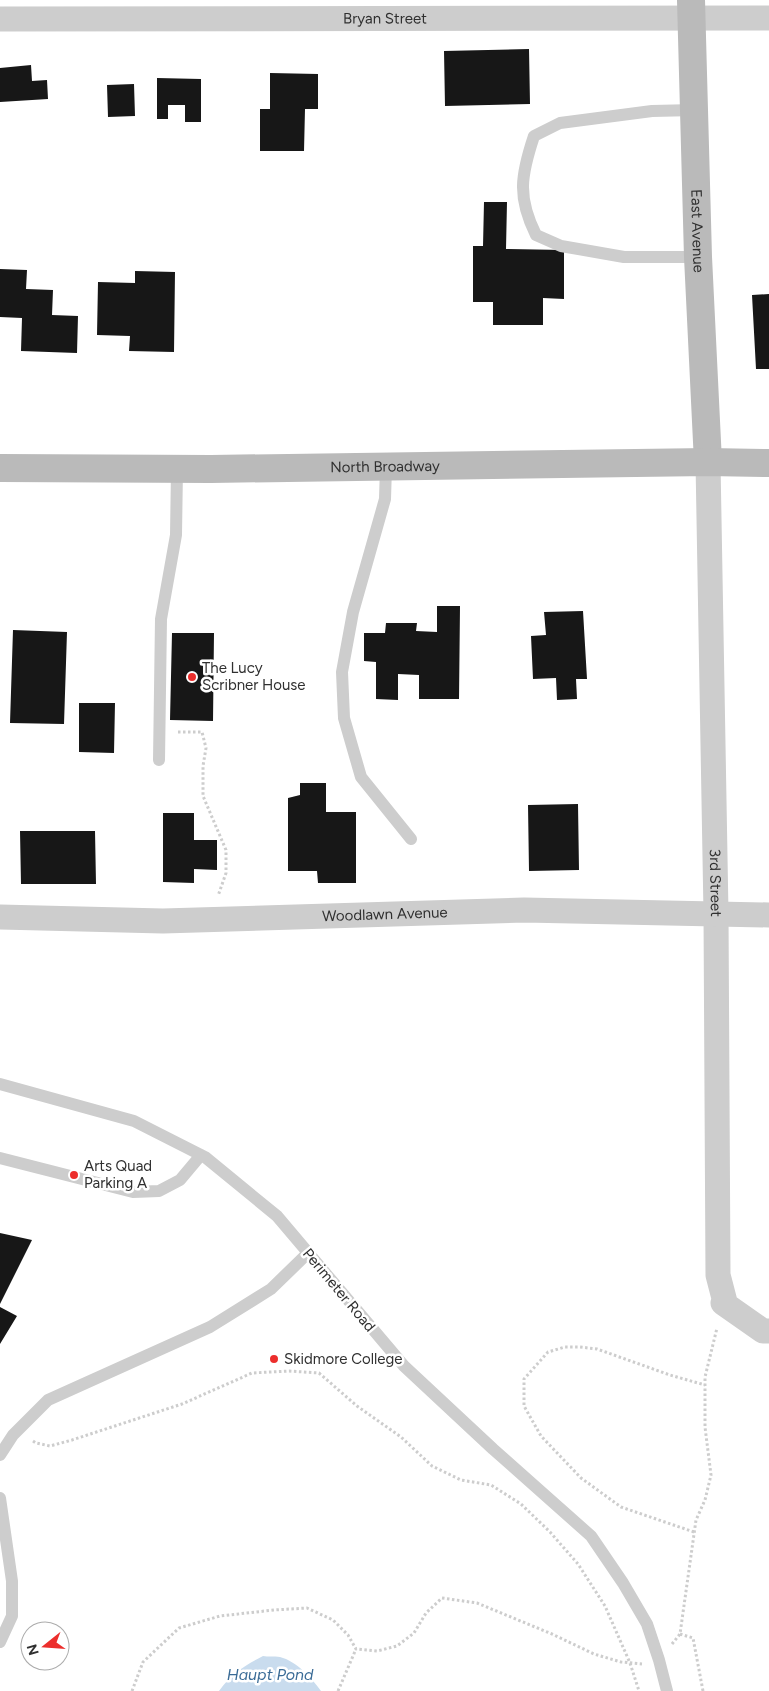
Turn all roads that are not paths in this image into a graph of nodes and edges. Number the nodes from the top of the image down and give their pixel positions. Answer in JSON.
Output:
{"nodes":[{"id":1,"x":692,"y":9,"type":"edge"},
{"id":2,"x":769,"y":18,"type":"edge"},
{"id":3,"x":0,"y":19,"type":"edge"},
{"id":4,"x":694,"y":110,"type":"junction"},
{"id":5,"x":698,"y":257,"type":"junction"},
{"id":6,"x":708,"y":462,"type":"junction"},
{"id":7,"x":769,"y":463,"type":"edge"},
{"id":8,"x":386,"y":467,"type":"junction"},
{"id":9,"x":0,"y":468,"type":"edge"},
{"id":10,"x":177,"y":469,"type":"junction"},
{"id":11,"x":159,"y":760,"type":"dead end"},
{"id":12,"x":411,"y":839,"type":"dead end"},
{"id":13,"x":716,"y":913,"type":"junction"},
{"id":14,"x":769,"y":915,"type":"edge"},
{"id":15,"x":0,"y":917,"type":"edge"},
{"id":16,"x":0,"y":1084,"type":"edge"},
{"id":17,"x":201,"y":1155,"type":"junction"},
{"id":18,"x":0,"y":1158,"type":"edge"},
{"id":19,"x":308,"y":1253,"type":"junction"},
{"id":20,"x":769,"y":1331,"type":"edge"},
{"id":21,"x":0,"y":1455,"type":"edge"},
{"id":22,"x":0,"y":1498,"type":"edge"},
{"id":23,"x":0,"y":1642,"type":"edge"},
{"id":24,"x":667,"y":1691,"type":"edge"}],
"edges":[{"from":1,"to":2,"type":"street","name":"Bryan Street"},
{"from":1,"to":3,"type":"street","name":"Bryan Street"},
{"from":1,"to":4,"type":"street","name":"East Avenue"},
{"from":4,"to":5,"type":"street","name":"East Avenue"},
{"from":4,"to":5,"type":"lane"},
{"from":5,"to":6,"type":"street","name":"East Avenue"},
{"from":6,"to":7,"type":"street","name":"North Broadway"},
{"from":6,"to":8,"type":"street","name":"North Broadway"},
{"from":6,"to":13,"type":"street","name":"3rd Street"},
{"from":8,"to":10,"type":"street","name":"North Broadway"},
{"from":8,"to":12,"type":"lane"},
{"from":9,"to":10,"type":"street","name":"North Broadway"},
{"from":10,"to":11,"type":"lane"},
{"from":13,"to":14,"type":"street","name":"Woodlawn Avenue"},
{"from":13,"to":15,"type":"street","name":"Woodlawn Avenue"},
{"from":13,"to":20,"type":"street","name":"3rd Street"},
{"from":16,"to":17,"type":"lane","name":"Perimeter Road"},
{"from":17,"to":18,"type":"lane"},
{"from":17,"to":19,"type":"lane","name":"Perimeter Road"},
{"from":19,"to":21,"type":"lane"},
{"from":19,"to":24,"type":"lane","name":"Perimeter Road"},
{"from":22,"to":23,"type":"lane"}]}
